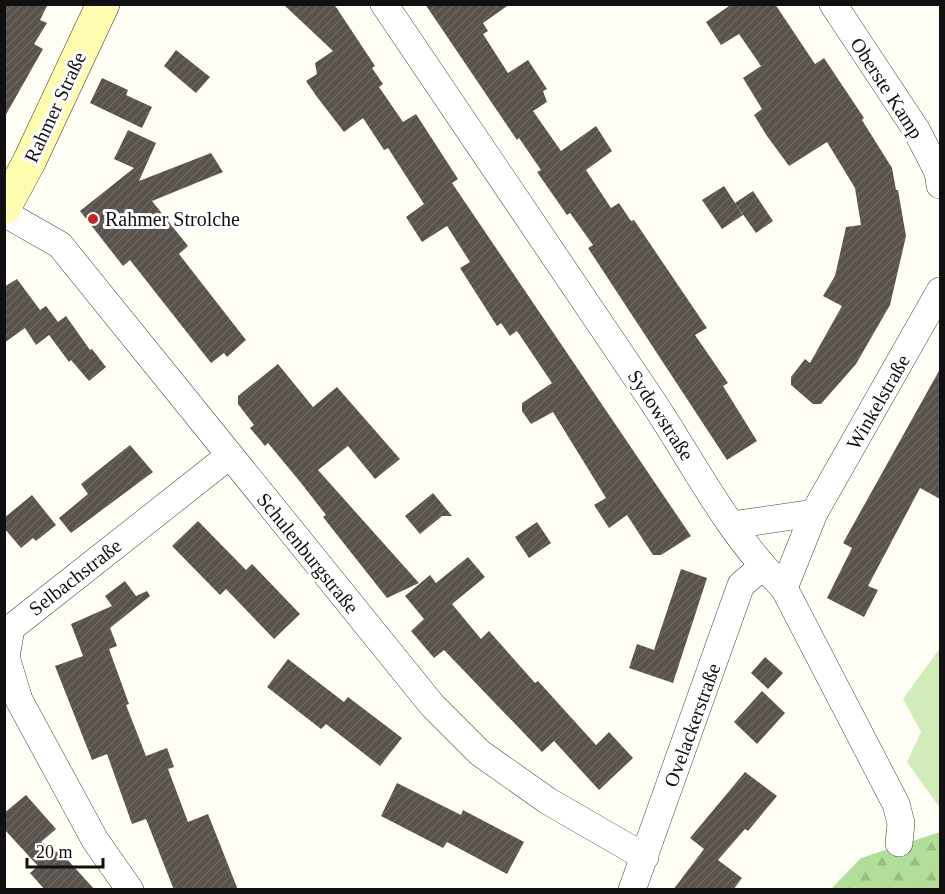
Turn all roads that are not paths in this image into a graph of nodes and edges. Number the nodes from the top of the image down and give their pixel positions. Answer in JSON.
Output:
{"nodes":[{"id":1,"x":103,"y":4,"type":"edge"},
{"id":2,"x":384,"y":4,"type":"edge"},
{"id":3,"x":833,"y":4,"type":"edge"},
{"id":4,"x":940,"y":177,"type":"edge"},
{"id":5,"x":4,"y":208,"type":"edge"},
{"id":6,"x":4,"y":213,"type":"edge"},
{"id":7,"x":940,"y":291,"type":"edge"},
{"id":8,"x":229,"y":456,"type":"junction"},
{"id":9,"x":814,"y":513,"type":"junction"},
{"id":10,"x":732,"y":525,"type":"junction"},
{"id":11,"x":762,"y":567,"type":"junction"},
{"id":12,"x":784,"y":588,"type":"junction"},
{"id":13,"x":899,"y":843,"type":"dead end"},
{"id":14,"x":645,"y":856,"type":"junction"},
{"id":15,"x":130,"y":890,"type":"edge"},
{"id":16,"x":632,"y":890,"type":"edge"}],
"edges":[{"from":1,"to":5,"type":"main road","name":"Rahmer Straße"},
{"from":2,"to":10,"type":"street","name":"Sydowstraße"},
{"from":3,"to":4,"type":"street","name":"Oberste Kamp"},
{"from":6,"to":8,"type":"street","name":"Schulenburgstraße"},
{"from":7,"to":9,"type":"street","name":"Winkelstraße"},
{"from":8,"to":14,"type":"street","name":"Schulenburgstraße"},
{"from":8,"to":15,"type":"street","name":"Selbachstraße"},
{"from":9,"to":10,"type":"street"},
{"from":9,"to":12,"type":"street","name":"Winkelstraße"},
{"from":10,"to":11,"type":"street","name":"Sydowstraße"},
{"from":11,"to":12,"type":"street","name":"Sydowstraße"},
{"from":11,"to":14,"type":"street","name":"Ovelackerstraße"},
{"from":12,"to":13,"type":"street","name":"Sydowstraße"},
{"from":14,"to":16,"type":"street","name":"Ovelackerstraße"}]}
